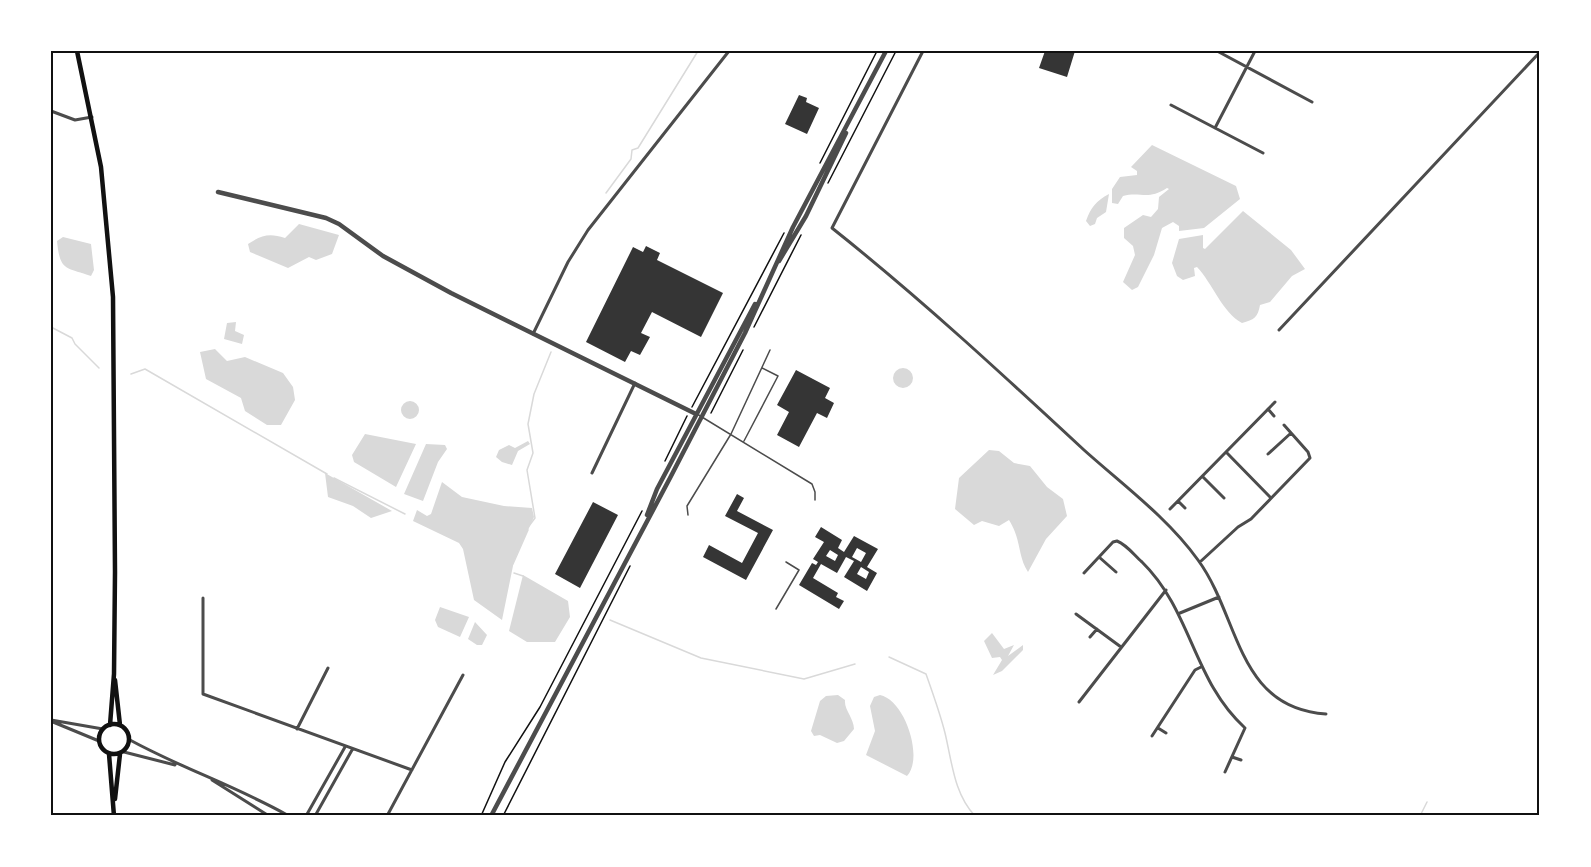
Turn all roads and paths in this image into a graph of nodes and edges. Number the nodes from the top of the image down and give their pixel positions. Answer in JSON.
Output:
{"nodes":[{"id":1,"x":76,"y":51,"type":"edge"},
{"id":2,"x":729,"y":51,"type":"edge"},
{"id":3,"x":886,"y":51,"type":"edge"},
{"id":4,"x":923,"y":51,"type":"edge"},
{"id":5,"x":1217,"y":51,"type":"edge"},
{"id":6,"x":1255,"y":51,"type":"edge"},
{"id":7,"x":1540,"y":52,"type":"edge"},
{"id":8,"x":1247,"y":67,"type":"junction"},
{"id":9,"x":1312,"y":102,"type":"dead end"},
{"id":10,"x":1171,"y":105,"type":"dead end"},
{"id":11,"x":51,"y":111,"type":"edge"},
{"id":12,"x":92,"y":117,"type":"junction"},
{"id":13,"x":1215,"y":128,"type":"junction"},
{"id":14,"x":1263,"y":153,"type":"dead end"},
{"id":15,"x":218,"y":192,"type":"dead end"},
{"id":16,"x":1279,"y":330,"type":"dead end"},
{"id":17,"x":533,"y":334,"type":"junction"},
{"id":18,"x":770,"y":350,"type":"dead end"},
{"id":19,"x":761,"y":368,"type":"junction"},
{"id":20,"x":635,"y":384,"type":"junction"},
{"id":21,"x":1275,"y":402,"type":"dead end"},
{"id":22,"x":1268,"y":409,"type":"junction"},
{"id":23,"x":699,"y":415,"type":"junction"},
{"id":24,"x":1274,"y":416,"type":"dead end"},
{"id":25,"x":1284,"y":425,"type":"dead end"},
{"id":26,"x":1291,"y":433,"type":"junction"},
{"id":27,"x":731,"y":434,"type":"junction"},
{"id":28,"x":743,"y":441,"type":"junction"},
{"id":29,"x":1227,"y":453,"type":"junction"},
{"id":30,"x":1268,"y":454,"type":"dead end"},
{"id":31,"x":592,"y":473,"type":"dead end"},
{"id":32,"x":1203,"y":477,"type":"junction"},
{"id":33,"x":1270,"y":497,"type":"junction"},
{"id":34,"x":1224,"y":498,"type":"dead end"},
{"id":35,"x":815,"y":500,"type":"dead end"},
{"id":36,"x":1178,"y":501,"type":"junction"},
{"id":37,"x":1185,"y":508,"type":"dead end"},
{"id":38,"x":1170,"y":509,"type":"dead end"},
{"id":39,"x":688,"y":515,"type":"dead end"},
{"id":40,"x":1099,"y":556,"type":"junction"},
{"id":41,"x":786,"y":562,"type":"dead end"},
{"id":42,"x":1200,"y":562,"type":"junction"},
{"id":43,"x":1116,"y":572,"type":"dead end"},
{"id":44,"x":1084,"y":573,"type":"dead end"},
{"id":45,"x":1166,"y":590,"type":"junction"},
{"id":46,"x":1218,"y":597,"type":"junction"},
{"id":47,"x":203,"y":598,"type":"dead end"},
{"id":48,"x":776,"y":609,"type":"dead end"},
{"id":49,"x":1180,"y":613,"type":"junction"},
{"id":50,"x":1076,"y":614,"type":"dead end"},
{"id":51,"x":1096,"y":629,"type":"junction"},
{"id":52,"x":1090,"y":637,"type":"dead end"},
{"id":53,"x":1120,"y":647,"type":"junction"},
{"id":54,"x":1201,"y":667,"type":"junction"},
{"id":55,"x":328,"y":668,"type":"dead end"},
{"id":56,"x":114,"y":674,"type":"junction"},
{"id":57,"x":463,"y":675,"type":"dead end"},
{"id":58,"x":1079,"y":702,"type":"dead end"},
{"id":59,"x":1326,"y":714,"type":"dead end"},
{"id":60,"x":51,"y":721,"type":"edge"},
{"id":61,"x":110,"y":725,"type":"junction"},
{"id":62,"x":120,"y":725,"type":"junction"},
{"id":63,"x":1158,"y":728,"type":"junction"},
{"id":64,"x":103,"y":729,"type":"junction"},
{"id":65,"x":297,"y":729,"type":"junction"},
{"id":66,"x":1166,"y":733,"type":"dead end"},
{"id":67,"x":1152,"y":736,"type":"dead end"},
{"id":68,"x":130,"y":740,"type":"junction"},
{"id":69,"x":99,"y":741,"type":"junction"},
{"id":70,"x":345,"y":747,"type":"junction"},
{"id":71,"x":352,"y":750,"type":"junction"},
{"id":72,"x":122,"y":753,"type":"junction"},
{"id":73,"x":109,"y":754,"type":"junction"},
{"id":74,"x":1232,"y":757,"type":"junction"},
{"id":75,"x":1241,"y":760,"type":"dead end"},
{"id":76,"x":179,"y":766,"type":"junction"},
{"id":77,"x":412,"y":770,"type":"junction"},
{"id":78,"x":1225,"y":772,"type":"dead end"},
{"id":79,"x":211,"y":779,"type":"junction"},
{"id":80,"x":500,"y":802,"type":"junction"},
{"id":81,"x":113,"y":807,"type":"junction"},
{"id":82,"x":114,"y":816,"type":"edge"},
{"id":83,"x":270,"y":816,"type":"edge"},
{"id":84,"x":289,"y":816,"type":"edge"},
{"id":85,"x":306,"y":816,"type":"edge"},
{"id":86,"x":315,"y":816,"type":"edge"},
{"id":87,"x":387,"y":816,"type":"edge"},
{"id":88,"x":490,"y":816,"type":"edge"},
{"id":89,"x":495,"y":816,"type":"edge"}],
"edges":[{"from":1,"to":12,"type":"main road"},
{"from":2,"to":17,"type":"street"},
{"from":3,"to":23,"type":"street"},
{"from":4,"to":42,"type":"street"},
{"from":5,"to":8,"type":"street"},
{"from":6,"to":8,"type":"street"},
{"from":7,"to":16,"type":"street"},
{"from":8,"to":9,"type":"street"},
{"from":8,"to":13,"type":"street"},
{"from":10,"to":13,"type":"street"},
{"from":11,"to":12,"type":"street"},
{"from":12,"to":56,"type":"main road"},
{"from":13,"to":14,"type":"street"},
{"from":15,"to":17,"type":"street"},
{"from":17,"to":20,"type":"street"},
{"from":18,"to":19,"type":"lane"},
{"from":19,"to":27,"type":"lane"},
{"from":19,"to":28,"type":"lane"},
{"from":20,"to":23,"type":"street"},
{"from":20,"to":31,"type":"street"},
{"from":21,"to":22,"type":"street"},
{"from":22,"to":24,"type":"street"},
{"from":22,"to":29,"type":"street"},
{"from":23,"to":27,"type":"lane"},
{"from":23,"to":80,"type":"street"},
{"from":25,"to":26,"type":"street"},
{"from":26,"to":30,"type":"street"},
{"from":26,"to":33,"type":"street"},
{"from":27,"to":28,"type":"lane"},
{"from":27,"to":39,"type":"lane"},
{"from":28,"to":35,"type":"lane"},
{"from":29,"to":32,"type":"street"},
{"from":29,"to":33,"type":"street"},
{"from":32,"to":34,"type":"street"},
{"from":32,"to":36,"type":"street"},
{"from":33,"to":42,"type":"street"},
{"from":36,"to":37,"type":"street"},
{"from":36,"to":38,"type":"street"},
{"from":40,"to":43,"type":"street"},
{"from":40,"to":44,"type":"street"},
{"from":40,"to":45,"type":"street"},
{"from":41,"to":48,"type":"lane"},
{"from":42,"to":46,"type":"street"},
{"from":45,"to":49,"type":"street"},
{"from":45,"to":53,"type":"street"},
{"from":46,"to":49,"type":"street"},
{"from":46,"to":59,"type":"street"},
{"from":47,"to":65,"type":"street"},
{"from":49,"to":54,"type":"street"},
{"from":50,"to":51,"type":"street"},
{"from":51,"to":52,"type":"street"},
{"from":51,"to":53,"type":"street"},
{"from":53,"to":58,"type":"street"},
{"from":54,"to":63,"type":"street"},
{"from":54,"to":74,"type":"street"},
{"from":55,"to":65,"type":"street"},
{"from":56,"to":61,"type":"main road"},
{"from":56,"to":62,"type":"main road"},
{"from":57,"to":77,"type":"street"},
{"from":60,"to":64,"type":"street"},
{"from":60,"to":69,"type":"street"},
{"from":61,"to":62,"type":"main road"},
{"from":61,"to":64,"type":"main road"},
{"from":62,"to":68,"type":"main road"},
{"from":63,"to":66,"type":"street"},
{"from":63,"to":67,"type":"street"},
{"from":64,"to":69,"type":"main road"},
{"from":65,"to":70,"type":"street"},
{"from":68,"to":72,"type":"main road"},
{"from":68,"to":76,"type":"street"},
{"from":69,"to":73,"type":"main road"},
{"from":70,"to":71,"type":"street"},
{"from":70,"to":85,"type":"street"},
{"from":71,"to":77,"type":"street"},
{"from":71,"to":86,"type":"street"},
{"from":72,"to":73,"type":"main road"},
{"from":72,"to":76,"type":"street"},
{"from":72,"to":81,"type":"main road"},
{"from":73,"to":81,"type":"main road"},
{"from":74,"to":75,"type":"street"},
{"from":74,"to":78,"type":"street"},
{"from":76,"to":79,"type":"street"},
{"from":77,"to":87,"type":"street"},
{"from":79,"to":83,"type":"street"},
{"from":79,"to":84,"type":"street"},
{"from":80,"to":88,"type":"street"},
{"from":80,"to":89,"type":"street"},
{"from":81,"to":82,"type":"main road"}]}
